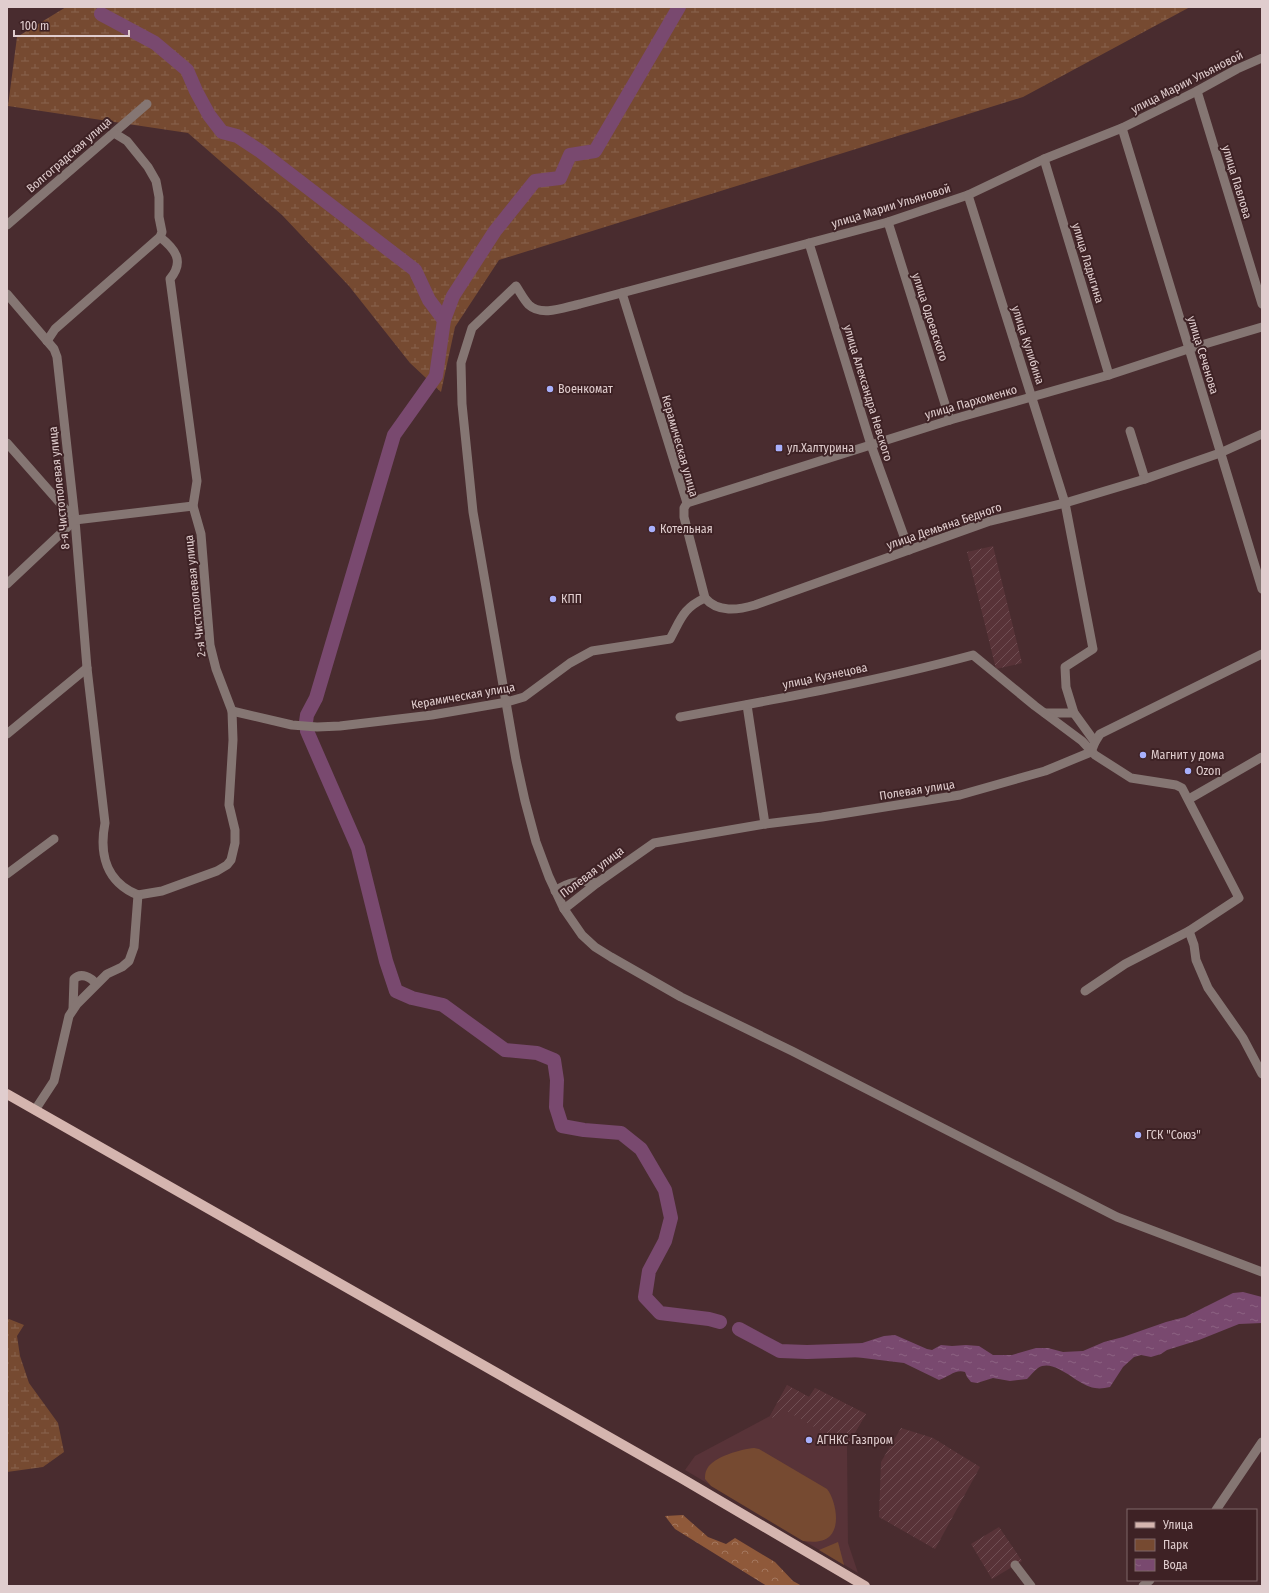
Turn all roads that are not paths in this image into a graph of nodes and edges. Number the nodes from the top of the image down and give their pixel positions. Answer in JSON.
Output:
{"nodes":[{"id":1,"x":1262,"y":58,"type":"edge"},
{"id":2,"x":1197,"y":91,"type":"junction"},
{"id":3,"x":147,"y":104,"type":"dead end"},
{"id":4,"x":1122,"y":128,"type":"junction"},
{"id":5,"x":114,"y":133,"type":"junction"},
{"id":6,"x":1044,"y":159,"type":"junction"},
{"id":7,"x":968,"y":195,"type":"junction"},
{"id":8,"x":888,"y":222,"type":"junction"},
{"id":9,"x":7,"y":225,"type":"edge"},
{"id":10,"x":160,"y":236,"type":"junction"},
{"id":11,"x":809,"y":243,"type":"junction"},
{"id":12,"x":622,"y":293,"type":"junction"},
{"id":13,"x":7,"y":294,"type":"edge"},
{"id":14,"x":1262,"y":304,"type":"edge"},
{"id":15,"x":1262,"y":327,"type":"edge"},
{"id":16,"x":47,"y":341,"type":"junction"},
{"id":17,"x":1188,"y":349,"type":"junction"},
{"id":18,"x":1109,"y":375,"type":"junction"},
{"id":19,"x":1032,"y":397,"type":"junction"},
{"id":20,"x":950,"y":420,"type":"junction"},
{"id":21,"x":1130,"y":431,"type":"dead end"},
{"id":22,"x":1262,"y":434,"type":"edge"},
{"id":23,"x":7,"y":443,"type":"edge"},
{"id":24,"x":871,"y":445,"type":"junction"},
{"id":25,"x":1220,"y":453,"type":"junction"},
{"id":26,"x":1145,"y":479,"type":"junction"},
{"id":27,"x":687,"y":503,"type":"junction"},
{"id":28,"x":1065,"y":503,"type":"junction"},
{"id":29,"x":192,"y":506,"type":"junction"},
{"id":30,"x":75,"y":520,"type":"junction"},
{"id":31,"x":909,"y":550,"type":"junction"},
{"id":32,"x":7,"y":584,"type":"edge"},
{"id":33,"x":1262,"y":589,"type":"edge"},
{"id":34,"x":705,"y":598,"type":"junction"},
{"id":35,"x":1262,"y":654,"type":"edge"},
{"id":36,"x":87,"y":668,"type":"junction"},
{"id":37,"x":507,"y":702,"type":"junction"},
{"id":38,"x":748,"y":704,"type":"junction"},
{"id":39,"x":232,"y":711,"type":"junction"},
{"id":40,"x":1045,"y":713,"type":"junction"},
{"id":41,"x":1074,"y":713,"type":"junction"},
{"id":42,"x":680,"y":717,"type":"dead end"},
{"id":43,"x":7,"y":734,"type":"edge"},
{"id":44,"x":1095,"y":742,"type":"junction"},
{"id":45,"x":1091,"y":752,"type":"junction"},
{"id":46,"x":1262,"y":757,"type":"edge"},
{"id":47,"x":1189,"y":799,"type":"junction"},
{"id":48,"x":765,"y":824,"type":"junction"},
{"id":49,"x":54,"y":839,"type":"dead end"},
{"id":50,"x":7,"y":874,"type":"edge"},
{"id":51,"x":597,"y":883,"type":"junction"},
{"id":52,"x":555,"y":891,"type":"junction"},
{"id":53,"x":138,"y":895,"type":"junction"},
{"id":54,"x":564,"y":908,"type":"junction"},
{"id":55,"x":1189,"y":931,"type":"junction"},
{"id":56,"x":96,"y":984,"type":"junction"},
{"id":57,"x":1085,"y":990,"type":"dead end"},
{"id":58,"x":73,"y":1010,"type":"junction"},
{"id":59,"x":1262,"y":1074,"type":"edge"},
{"id":60,"x":7,"y":1094,"type":"edge"},
{"id":61,"x":35,"y":1110,"type":"junction"},
{"id":62,"x":1262,"y":1272,"type":"edge"},
{"id":63,"x":1262,"y":1442,"type":"edge"},
{"id":64,"x":1217,"y":1509,"type":"edge"},
{"id":65,"x":1015,"y":1565,"type":"dead end"},
{"id":66,"x":865,"y":1586,"type":"edge"},
{"id":67,"x":1031,"y":1586,"type":"edge"}],
"edges":[{"from":1,"to":2,"type":"street","name":"улица Марии Ульяновой"},
{"from":2,"to":4,"type":"street","name":"улица Марии Ульяновой"},
{"from":2,"to":14,"type":"street","name":"улица Павлова"},
{"from":3,"to":5,"type":"street","name":"Волгоградская улица"},
{"from":4,"to":6,"type":"street","name":"улица Марии Ульяновой"},
{"from":4,"to":17,"type":"street","name":"улица Сеченова"},
{"from":5,"to":9,"type":"street","name":"Волгоградская улица"},
{"from":5,"to":10,"type":"street"},
{"from":6,"to":7,"type":"street","name":"улица Марии Ульяновой"},
{"from":6,"to":18,"type":"street","name":"улица Ладыгина"},
{"from":7,"to":8,"type":"street","name":"улица Марии Ульяновой"},
{"from":7,"to":19,"type":"street","name":"улица Кулибина"},
{"from":8,"to":11,"type":"street","name":"улица Марии Ульяновой"},
{"from":8,"to":20,"type":"street","name":"улица Одоевского"},
{"from":10,"to":16,"type":"street"},
{"from":10,"to":29,"type":"street"},
{"from":11,"to":12,"type":"street","name":"улица Марии Ульяновой"},
{"from":11,"to":24,"type":"street","name":"улица Александра Невского"},
{"from":12,"to":27,"type":"street","name":"Керамическая улица"},
{"from":12,"to":37,"type":"street","name":"улица Марии Ульяновой"},
{"from":13,"to":16,"type":"street","name":"8-я Чистополевая улица"},
{"from":15,"to":17,"type":"street","name":"улица Пархоменко"},
{"from":16,"to":30,"type":"street","name":"8-я Чистополевая улица"},
{"from":17,"to":18,"type":"street","name":"улица Пархоменко"},
{"from":17,"to":25,"type":"street","name":"улица Сеченова"},
{"from":18,"to":19,"type":"street","name":"улица Пархоменко"},
{"from":19,"to":20,"type":"street","name":"улица Пархоменко"},
{"from":19,"to":28,"type":"street","name":"улица Кулибина"},
{"from":20,"to":24,"type":"street","name":"улица Пархоменко"},
{"from":21,"to":26,"type":"street"},
{"from":22,"to":25,"type":"street","name":"улица Демьяна Бедного"},
{"from":23,"to":30,"type":"street"},
{"from":24,"to":27,"type":"street","name":"улица Пархоменко"},
{"from":24,"to":31,"type":"street","name":"улица Александра Невского"},
{"from":25,"to":26,"type":"street","name":"улица Демьяна Бедного"},
{"from":25,"to":33,"type":"street","name":"улица Сеченова"},
{"from":26,"to":28,"type":"street","name":"улица Демьяна Бедного"},
{"from":27,"to":34,"type":"street","name":"Керамическая улица"},
{"from":28,"to":31,"type":"street","name":"улица Демьяна Бедного"},
{"from":28,"to":41,"type":"street","name":"улица Кулибина"},
{"from":29,"to":30,"type":"street"},
{"from":29,"to":39,"type":"street","name":"2-я Чистополевая улица"},
{"from":30,"to":32,"type":"street"},
{"from":30,"to":36,"type":"street","name":"8-я Чистополевая улица"},
{"from":31,"to":34,"type":"street","name":"улица Демьяна Бедного"},
{"from":34,"to":37,"type":"street","name":"Керамическая улица"},
{"from":35,"to":44,"type":"street"},
{"from":36,"to":43,"type":"street"},
{"from":36,"to":53,"type":"street","name":"8-я Чистополевая улица"},
{"from":37,"to":39,"type":"street","name":"Керамическая улица"},
{"from":37,"to":52,"type":"street"},
{"from":38,"to":40,"type":"street","name":"улица Кузнецова"},
{"from":38,"to":42,"type":"street","name":"улица Кузнецова"},
{"from":38,"to":48,"type":"street"},
{"from":39,"to":53,"type":"street","name":"2-я Чистополевая улица"},
{"from":40,"to":41,"type":"street"},
{"from":40,"to":45,"type":"street"},
{"from":41,"to":44,"type":"street"},
{"from":44,"to":45,"type":"street"},
{"from":45,"to":47,"type":"street"},
{"from":45,"to":48,"type":"street","name":"Полевая улица"},
{"from":46,"to":47,"type":"street"},
{"from":47,"to":55,"type":"street"},
{"from":48,"to":51,"type":"street","name":"Полевая улица"},
{"from":49,"to":50,"type":"street"},
{"from":51,"to":52,"type":"street"},
{"from":51,"to":54,"type":"street","name":"Полевая улица"},
{"from":52,"to":54,"type":"street"},
{"from":53,"to":56,"type":"street"},
{"from":54,"to":62,"type":"street"},
{"from":55,"to":57,"type":"street"},
{"from":55,"to":59,"type":"street"},
{"from":56,"to":58,"type":"street"},
{"from":56,"to":58,"type":"street"},
{"from":58,"to":61,"type":"street"},
{"from":60,"to":61,"type":"main road"},
{"from":61,"to":66,"type":"main road"},
{"from":63,"to":64,"type":"street"},
{"from":65,"to":67,"type":"street"}]}
